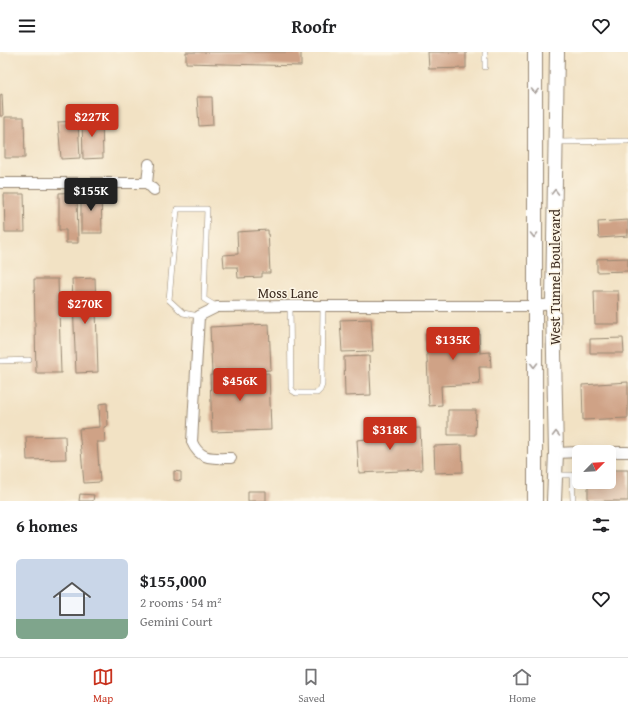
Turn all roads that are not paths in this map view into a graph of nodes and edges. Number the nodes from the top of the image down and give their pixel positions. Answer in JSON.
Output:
{"nodes":[{"id":1,"x":485,"y":52,"type":"edge"},
{"id":2,"x":535,"y":52,"type":"edge"},
{"id":3,"x":557,"y":52,"type":"edge"},
{"id":4,"x":485,"y":67,"type":"dead end"},
{"id":5,"x":628,"y":141,"type":"edge"},
{"id":6,"x":556,"y":142,"type":"junction"},
{"id":7,"x":149,"y":164,"type":"dead end"},
{"id":8,"x":0,"y":183,"type":"edge"},
{"id":9,"x":147,"y":183,"type":"junction"},
{"id":10,"x":154,"y":190,"type":"dead end"},
{"id":11,"x":553,"y":304,"type":"junction"},
{"id":12,"x":290,"y":306,"type":"junction"},
{"id":13,"x":323,"y":306,"type":"junction"},
{"id":14,"x":534,"y":306,"type":"junction"},
{"id":15,"x":217,"y":307,"type":"junction"},
{"id":16,"x":199,"y":316,"type":"junction"},
{"id":17,"x":29,"y":360,"type":"dead end"},
{"id":18,"x":0,"y":361,"type":"edge"},
{"id":19,"x":556,"y":452,"type":"junction"},
{"id":20,"x":572,"y":452,"type":"edge"},
{"id":21,"x":616,"y":452,"type":"edge"},
{"id":22,"x":628,"y":452,"type":"edge"},
{"id":23,"x":231,"y":458,"type":"dead end"},
{"id":24,"x":556,"y":475,"type":"junction"},
{"id":25,"x":535,"y":501,"type":"edge"},
{"id":26,"x":554,"y":501,"type":"edge"},
{"id":27,"x":573,"y":501,"type":"edge"}],
"edges":[{"from":1,"to":4,"type":"lane"},
{"from":2,"to":14,"type":"main road","name":"West Tunnel Boulevard","one_way":true},
{"from":3,"to":6,"type":"main road","name":"West Tunnel Boulevard"},
{"from":5,"to":6,"type":"lane"},
{"from":11,"to":6,"type":"main road","name":"West Tunnel Boulevard","one_way":true},
{"from":7,"to":9,"type":"street"},
{"from":8,"to":9,"type":"street"},
{"from":9,"to":10,"type":"street"},
{"from":11,"to":14,"type":"street","name":"Moss Lane"},
{"from":19,"to":11,"type":"main road","name":"West Tunnel Boulevard","one_way":true},
{"from":12,"to":13,"type":"street","name":"Moss Lane"},
{"from":12,"to":13,"type":"lane"},
{"from":12,"to":15,"type":"street","name":"Moss Lane"},
{"from":13,"to":14,"type":"street","name":"Moss Lane"},
{"from":14,"to":25,"type":"main road","name":"West Tunnel Boulevard","one_way":true},
{"from":15,"to":16,"type":"street","name":"Moss Lane"},
{"from":15,"to":16,"type":"lane"},
{"from":16,"to":23,"type":"street"},
{"from":17,"to":18,"type":"lane"},
{"from":19,"to":20,"type":"street"},
{"from":19,"to":24,"type":"main road","name":"West Tunnel Boulevard"},
{"from":21,"to":22,"type":"street"},
{"from":24,"to":26,"type":"main road","name":"West Tunnel Boulevard"},
{"from":24,"to":27,"type":"lane"}]}
